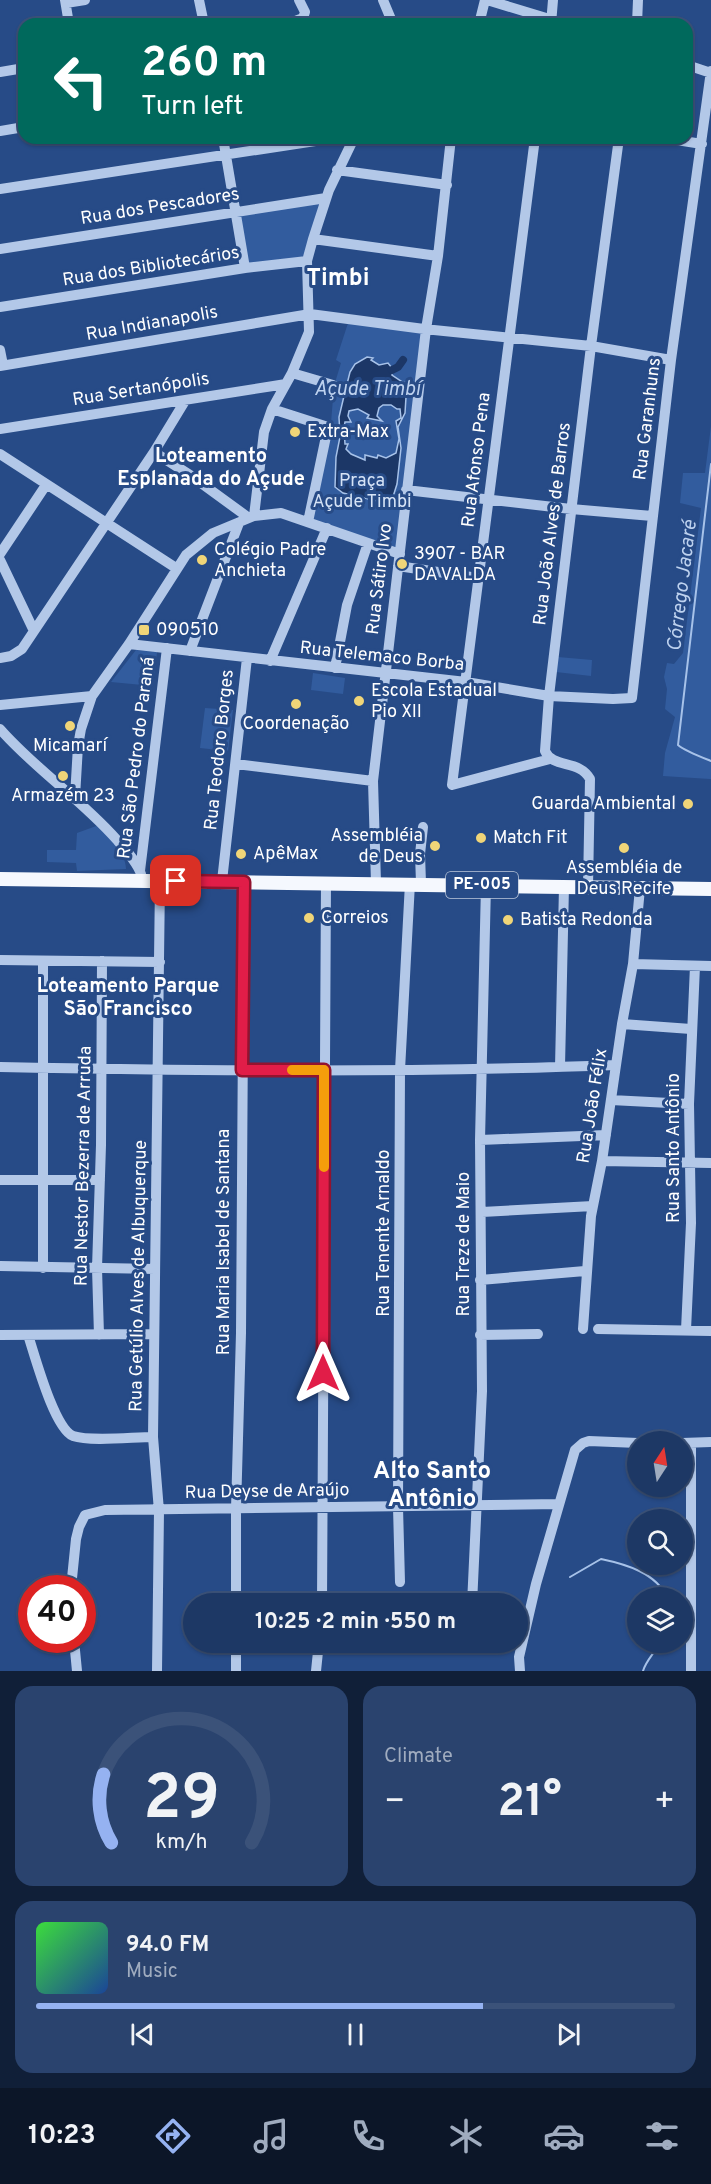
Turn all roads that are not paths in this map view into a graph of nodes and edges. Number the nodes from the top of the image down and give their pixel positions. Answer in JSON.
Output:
{"nodes":[{"id":1,"x":85,"y":0,"type":"edge"},
{"id":2,"x":199,"y":0,"type":"edge"},
{"id":3,"x":299,"y":0,"type":"edge"},
{"id":4,"x":383,"y":0,"type":"edge"},
{"id":5,"x":486,"y":0,"type":"edge"},
{"id":6,"x":553,"y":0,"type":"edge"},
{"id":7,"x":638,"y":0,"type":"edge"},
{"id":8,"x":65,"y":2,"type":"edge"},
{"id":9,"x":68,"y":18,"type":"edge"},
{"id":10,"x":203,"y":18,"type":"edge"},
{"id":11,"x":303,"y":18,"type":"edge"},
{"id":12,"x":390,"y":18,"type":"edge"},
{"id":13,"x":481,"y":18,"type":"edge"},
{"id":14,"x":539,"y":18,"type":"edge"},
{"id":15,"x":551,"y":18,"type":"edge"},
{"id":16,"x":637,"y":18,"type":"edge"},
{"id":17,"x":693,"y":66,"type":"edge"},
{"id":18,"x":18,"y":69,"type":"edge"},
{"id":19,"x":0,"y":72,"type":"edge"},
{"id":20,"x":711,"y":72,"type":"edge"},
{"id":21,"x":18,"y":128,"type":"edge"},
{"id":22,"x":0,"y":131,"type":"edge"},
{"id":23,"x":693,"y":143,"type":"edge"},
{"id":24,"x":224,"y":144,"type":"edge"},
{"id":25,"x":296,"y":144,"type":"edge"},
{"id":26,"x":351,"y":144,"type":"edge"},
{"id":27,"x":450,"y":144,"type":"edge"},
{"id":28,"x":534,"y":144,"type":"edge"},
{"id":29,"x":619,"y":144,"type":"edge"},
{"id":30,"x":702,"y":144,"type":"junction"},
{"id":31,"x":225,"y":155,"type":"junction"},
{"id":32,"x":337,"y":170,"type":"junction"},
{"id":33,"x":447,"y":185,"type":"junction"},
{"id":34,"x":0,"y":189,"type":"edge"},
{"id":35,"x":326,"y":198,"type":"junction"},
{"id":36,"x":235,"y":211,"type":"junction"},
{"id":37,"x":313,"y":239,"type":"junction"},
{"id":38,"x":0,"y":249,"type":"edge"},
{"id":39,"x":438,"y":256,"type":"junction"},
{"id":40,"x":307,"y":261,"type":"junction"},
{"id":41,"x":245,"y":268,"type":"junction"},
{"id":42,"x":0,"y":307,"type":"edge"},
{"id":43,"x":310,"y":314,"type":"junction"},
{"id":44,"x":426,"y":329,"type":"junction"},
{"id":45,"x":508,"y":338,"type":"junction"},
{"id":46,"x":591,"y":346,"type":"junction"},
{"id":47,"x":0,"y":350,"type":"edge"},
{"id":48,"x":671,"y":360,"type":"junction"},
{"id":49,"x":1,"y":366,"type":"edge"},
{"id":50,"x":292,"y":373,"type":"junction"},
{"id":51,"x":286,"y":384,"type":"junction"},
{"id":52,"x":333,"y":385,"type":"dead end"},
{"id":53,"x":185,"y":400,"type":"junction"},
{"id":54,"x":272,"y":409,"type":"junction"},
{"id":55,"x":0,"y":429,"type":"edge"},
{"id":56,"x":154,"y":452,"type":"junction"},
{"id":57,"x":0,"y":454,"type":"edge"},
{"id":58,"x":46,"y":485,"type":"junction"},
{"id":59,"x":406,"y":490,"type":"junction"},
{"id":60,"x":489,"y":498,"type":"junction"},
{"id":61,"x":571,"y":509,"type":"junction"},
{"id":62,"x":652,"y":516,"type":"junction"},
{"id":63,"x":247,"y":519,"type":"junction"},
{"id":64,"x":308,"y":522,"type":"junction"},
{"id":65,"x":107,"y":523,"type":"junction"},
{"id":66,"x":327,"y":528,"type":"junction"},
{"id":67,"x":368,"y":543,"type":"junction"},
{"id":68,"x":0,"y":554,"type":"edge"},
{"id":69,"x":399,"y":555,"type":"junction"},
{"id":70,"x":0,"y":560,"type":"edge"},
{"id":71,"x":398,"y":566,"type":"junction"},
{"id":72,"x":176,"y":568,"type":"junction"},
{"id":73,"x":478,"y":578,"type":"junction"},
{"id":74,"x":33,"y":631,"type":"junction"},
{"id":75,"x":129,"y":644,"type":"junction"},
{"id":76,"x":167,"y":648,"type":"junction"},
{"id":77,"x":190,"y":651,"type":"junction"},
{"id":78,"x":0,"y":658,"type":"edge"},
{"id":79,"x":247,"y":658,"type":"junction"},
{"id":80,"x":270,"y":661,"type":"junction"},
{"id":81,"x":335,"y":668,"type":"junction"},
{"id":82,"x":385,"y":673,"type":"junction"},
{"id":83,"x":466,"y":682,"type":"junction"},
{"id":84,"x":92,"y":696,"type":"junction"},
{"id":85,"x":549,"y":696,"type":"junction"},
{"id":86,"x":632,"y":698,"type":"joint"},
{"id":87,"x":0,"y":705,"type":"edge"},
{"id":88,"x":0,"y":729,"type":"edge"},
{"id":89,"x":550,"y":759,"type":"junction"},
{"id":90,"x":236,"y":764,"type":"junction"},
{"id":91,"x":373,"y":781,"type":"junction"},
{"id":92,"x":75,"y":797,"type":"junction"},
{"id":93,"x":423,"y":827,"type":"dead end"},
{"id":94,"x":141,"y":876,"type":"junction"},
{"id":95,"x":0,"y":879,"type":"edge"},
{"id":96,"x":159,"y":881,"type":"junction"},
{"id":97,"x":222,"y":881,"type":"junction"},
{"id":98,"x":244,"y":882,"type":"junction"},
{"id":99,"x":326,"y":882,"type":"junction"},
{"id":100,"x":376,"y":883,"type":"junction"},
{"id":101,"x":415,"y":883,"type":"junction"},
{"id":102,"x":486,"y":885,"type":"junction"},
{"id":103,"x":564,"y":886,"type":"junction"},
{"id":104,"x":588,"y":887,"type":"junction"},
{"id":105,"x":640,"y":888,"type":"junction"},
{"id":106,"x":711,"y":889,"type":"edge"},
{"id":107,"x":0,"y":960,"type":"edge"},
{"id":108,"x":43,"y":961,"type":"junction"},
{"id":109,"x":102,"y":961,"type":"junction"},
{"id":110,"x":160,"y":962,"type":"junction"},
{"id":111,"x":633,"y":964,"type":"junction"},
{"id":112,"x":694,"y":966,"type":"junction"},
{"id":113,"x":711,"y":966,"type":"edge"},
{"id":114,"x":622,"y":1024,"type":"junction"},
{"id":115,"x":691,"y":1029,"type":"junction"},
{"id":116,"x":616,"y":1065,"type":"junction"},
{"id":117,"x":0,"y":1067,"type":"edge"},
{"id":118,"x":560,"y":1067,"type":"junction"},
{"id":119,"x":42,"y":1068,"type":"junction"},
{"id":120,"x":102,"y":1069,"type":"junction"},
{"id":121,"x":242,"y":1070,"type":"junction"},
{"id":122,"x":324,"y":1070,"type":"junction"},
{"id":123,"x":400,"y":1070,"type":"junction"},
{"id":124,"x":481,"y":1070,"type":"junction"},
{"id":125,"x":158,"y":1071,"type":"junction"},
{"id":126,"x":611,"y":1100,"type":"junction"},
{"id":127,"x":689,"y":1104,"type":"junction"},
{"id":128,"x":606,"y":1135,"type":"junction"},
{"id":129,"x":480,"y":1140,"type":"junction"},
{"id":130,"x":603,"y":1161,"type":"junction"},
{"id":131,"x":690,"y":1164,"type":"junction"},
{"id":132,"x":711,"y":1164,"type":"edge"},
{"id":133,"x":100,"y":1179,"type":"junction"},
{"id":134,"x":0,"y":1180,"type":"edge"},
{"id":135,"x":42,"y":1180,"type":"junction"},
{"id":136,"x":593,"y":1206,"type":"junction"},
{"id":137,"x":482,"y":1212,"type":"junction"},
{"id":138,"x":0,"y":1266,"type":"edge"},
{"id":139,"x":43,"y":1268,"type":"junction"},
{"id":140,"x":97,"y":1268,"type":"junction"},
{"id":141,"x":154,"y":1269,"type":"junction"},
{"id":142,"x":585,"y":1271,"type":"junction"},
{"id":143,"x":480,"y":1280,"type":"junction"},
{"id":144,"x":583,"y":1329,"type":"dead end"},
{"id":145,"x":598,"y":1329,"type":"dead end"},
{"id":146,"x":686,"y":1329,"type":"junction"},
{"id":147,"x":711,"y":1331,"type":"edge"},
{"id":148,"x":154,"y":1334,"type":"junction"},
{"id":149,"x":538,"y":1334,"type":"dead end"},
{"id":150,"x":0,"y":1335,"type":"edge"},
{"id":151,"x":28,"y":1335,"type":"junction"},
{"id":152,"x":99,"y":1335,"type":"junction"},
{"id":153,"x":480,"y":1335,"type":"junction"},
{"id":154,"x":153,"y":1437,"type":"junction"},
{"id":155,"x":711,"y":1442,"type":"edge"},
{"id":156,"x":627,"y":1443,"type":"edge"},
{"id":157,"x":693,"y":1443,"type":"edge"},
{"id":158,"x":688,"y":1497,"type":"edge"},
{"id":159,"x":559,"y":1504,"type":"junction"},
{"id":160,"x":477,"y":1505,"type":"junction"},
{"id":161,"x":321,"y":1507,"type":"junction"},
{"id":162,"x":398,"y":1507,"type":"junction"},
{"id":163,"x":236,"y":1509,"type":"junction"},
{"id":164,"x":159,"y":1511,"type":"junction"},
{"id":165,"x":72,"y":1575,"type":"edge"},
{"id":166,"x":400,"y":1582,"type":"dead end"},
{"id":167,"x":236,"y":1593,"type":"edge"},
{"id":168,"x":322,"y":1593,"type":"edge"},
{"id":169,"x":473,"y":1593,"type":"edge"},
{"id":170,"x":75,"y":1653,"type":"edge"},
{"id":171,"x":236,"y":1653,"type":"edge"},
{"id":172,"x":318,"y":1653,"type":"edge"},
{"id":173,"x":77,"y":1671,"type":"edge"},
{"id":174,"x":157,"y":1671,"type":"edge"},
{"id":175,"x":236,"y":1671,"type":"edge"},
{"id":176,"x":316,"y":1671,"type":"edge"},
{"id":177,"x":520,"y":1671,"type":"edge"},
{"id":178,"x":691,"y":1671,"type":"edge"}],
"edges":[{"from":1,"to":8,"type":"street"},
{"from":2,"to":10,"type":"street"},
{"from":3,"to":11,"type":"street"},
{"from":4,"to":12,"type":"street"},
{"from":5,"to":13,"type":"street"},
{"from":5,"to":14,"type":"street"},
{"from":6,"to":15,"type":"street"},
{"from":7,"to":16,"type":"street"},
{"from":8,"to":9,"type":"street"},
{"from":17,"to":20,"type":"street"},
{"from":18,"to":19,"type":"street"},
{"from":20,"to":30,"type":"street","name":"Rua Garanhuns"},
{"from":21,"to":22,"type":"street"},
{"from":23,"to":30,"type":"street"},
{"from":24,"to":31,"type":"street"},
{"from":25,"to":31,"type":"street"},
{"from":26,"to":32,"type":"street"},
{"from":27,"to":33,"type":"street","name":"Rua Sátiro Ivo"},
{"from":28,"to":45,"type":"street","name":"Rua Afonso Pena"},
{"from":29,"to":46,"type":"street","name":"Rua João Alves de Barros"},
{"from":30,"to":48,"type":"street","name":"Rua Garanhuns"},
{"from":31,"to":34,"type":"street"},
{"from":31,"to":36,"type":"street"},
{"from":32,"to":33,"type":"street"},
{"from":32,"to":35,"type":"street"},
{"from":33,"to":39,"type":"street","name":"Rua Sátiro Ivo"},
{"from":35,"to":36,"type":"street","name":"Rua dos Pescadores"},
{"from":35,"to":37,"type":"street"},
{"from":36,"to":38,"type":"street","name":"Rua dos Pescadores"},
{"from":36,"to":41,"type":"street"},
{"from":37,"to":39,"type":"street"},
{"from":37,"to":40,"type":"street"},
{"from":39,"to":44,"type":"street","name":"Rua Sátiro Ivo"},
{"from":40,"to":41,"type":"street","name":"Rua dos Bibliotecários"},
{"from":40,"to":43,"type":"street"},
{"from":41,"to":42,"type":"street","name":"Rua dos Bibliotecários"},
{"from":43,"to":44,"type":"street","name":"Rua Indianapolis"},
{"from":43,"to":49,"type":"street","name":"Rua Indianapolis"},
{"from":43,"to":50,"type":"street"},
{"from":44,"to":45,"type":"street","name":"Rua Indianapolis"},
{"from":44,"to":59,"type":"street","name":"Rua Sátiro Ivo"},
{"from":45,"to":46,"type":"street","name":"Rua Indianapolis"},
{"from":45,"to":60,"type":"street","name":"Rua Afonso Pena"},
{"from":46,"to":48,"type":"street","name":"Rua Indianapolis"},
{"from":46,"to":61,"type":"street","name":"Rua João Alves de Barros"},
{"from":47,"to":49,"type":"street"},
{"from":48,"to":62,"type":"street","name":"Rua Garanhuns"},
{"from":50,"to":51,"type":"street"},
{"from":50,"to":52,"type":"street"},
{"from":51,"to":53,"type":"street","name":"Rua Sertanópolis"},
{"from":51,"to":54,"type":"street"},
{"from":53,"to":55,"type":"street","name":"Rua Sertanópolis"},
{"from":53,"to":56,"type":"street"},
{"from":54,"to":63,"type":"street"},
{"from":54,"to":64,"type":"street"},
{"from":56,"to":63,"type":"street"},
{"from":56,"to":65,"type":"street"},
{"from":57,"to":58,"type":"street"},
{"from":58,"to":65,"type":"street"},
{"from":58,"to":68,"type":"street"},
{"from":59,"to":60,"type":"street"},
{"from":59,"to":69,"type":"street","name":"Rua Sátiro Ivo"},
{"from":60,"to":61,"type":"street"},
{"from":60,"to":73,"type":"street","name":"Rua Afonso Pena"},
{"from":61,"to":62,"type":"street"},
{"from":61,"to":85,"type":"street","name":"Rua João Alves de Barros"},
{"from":62,"to":86,"type":"street","name":"Rua Garanhuns"},
{"from":63,"to":64,"type":"street"},
{"from":63,"to":72,"type":"street"},
{"from":63,"to":77,"type":"street"},
{"from":64,"to":66,"type":"street"},
{"from":65,"to":72,"type":"street"},
{"from":65,"to":74,"type":"street"},
{"from":66,"to":67,"type":"street"},
{"from":66,"to":80,"type":"street"},
{"from":67,"to":69,"type":"street"},
{"from":67,"to":81,"type":"street"},
{"from":69,"to":71,"type":"street","name":"Rua Sátiro Ivo"},
{"from":70,"to":74,"type":"street"},
{"from":71,"to":73,"type":"street"},
{"from":71,"to":82,"type":"street","name":"Rua Sátiro Ivo"},
{"from":72,"to":75,"type":"street"},
{"from":73,"to":83,"type":"street","name":"Rua Afonso Pena"},
{"from":74,"to":78,"type":"street"},
{"from":75,"to":76,"type":"street","name":"Rua Telemaco Borba"},
{"from":75,"to":84,"type":"street"},
{"from":76,"to":77,"type":"street","name":"Rua Telemaco Borba"},
{"from":76,"to":94,"type":"street","name":"Rua São Pedro do Paraná"},
{"from":77,"to":79,"type":"street","name":"Rua Telemaco Borba"},
{"from":79,"to":80,"type":"street","name":"Rua Telemaco Borba"},
{"from":79,"to":90,"type":"street","name":"Rua Teodoro Borges"},
{"from":80,"to":81,"type":"street","name":"Rua Telemaco Borba"},
{"from":81,"to":82,"type":"street","name":"Rua Telemaco Borba"},
{"from":82,"to":83,"type":"street","name":"Rua Telemaco Borba"},
{"from":82,"to":91,"type":"street","name":"Rua Sátiro Ivo"},
{"from":83,"to":85,"type":"street","name":"Rua Telemaco Borba"},
{"from":83,"to":89,"type":"street","name":"Rua Afonso Pena"},
{"from":84,"to":87,"type":"street"},
{"from":84,"to":92,"type":"street"},
{"from":85,"to":86,"type":"street","name":"Rua Telemaco Borba"},
{"from":85,"to":89,"type":"street","name":"Rua João Alves de Barros"},
{"from":88,"to":92,"type":"street"},
{"from":89,"to":104,"type":"street"},
{"from":90,"to":91,"type":"street"},
{"from":90,"to":97,"type":"street","name":"Rua Teodoro Borges"},
{"from":91,"to":100,"type":"street","name":"Rua Sátiro Ivo"},
{"from":92,"to":94,"type":"street"},
{"from":93,"to":101,"type":"street","name":"Rua Tenente Arnaldo"},
{"from":94,"to":95,"type":"main road","number":"PE-005"},
{"from":94,"to":96,"type":"main road","number":"PE-005"},
{"from":96,"to":97,"type":"main road","number":"PE-005"},
{"from":96,"to":110,"type":"street","name":"Rua Getúlio Alves de Albuquerque"},
{"from":97,"to":98,"type":"main road","number":"PE-005"},
{"from":98,"to":99,"type":"main road","number":"PE-005"},
{"from":98,"to":121,"type":"street","name":"Rua Maria Isabel de Santana"},
{"from":99,"to":100,"type":"main road","number":"PE-005"},
{"from":99,"to":122,"type":"street"},
{"from":100,"to":101,"type":"main road","number":"PE-005"},
{"from":101,"to":102,"type":"main road","number":"PE-005"},
{"from":101,"to":123,"type":"street","name":"Rua Tenente Arnaldo"},
{"from":102,"to":103,"type":"main road","number":"PE-005"},
{"from":102,"to":124,"type":"street","name":"Rua Treze de Maio"},
{"from":103,"to":104,"type":"main road","number":"PE-005"},
{"from":103,"to":118,"type":"street"},
{"from":104,"to":105,"type":"main road","number":"PE-005"},
{"from":105,"to":106,"type":"main road","number":"PE-005"},
{"from":105,"to":111,"type":"street","name":"Rua João Félix"},
{"from":107,"to":108,"type":"street"},
{"from":108,"to":109,"type":"street"},
{"from":108,"to":119,"type":"street"},
{"from":109,"to":110,"type":"street"},
{"from":109,"to":120,"type":"street","name":"Rua Nestor Bezerra de Arruda"},
{"from":110,"to":125,"type":"street","name":"Rua Getúlio Alves de Albuquerque"},
{"from":111,"to":112,"type":"street"},
{"from":111,"to":114,"type":"street","name":"Rua João Félix"},
{"from":112,"to":113,"type":"street"},
{"from":112,"to":115,"type":"street","name":"Rua Santo Antônio"},
{"from":114,"to":115,"type":"street"},
{"from":114,"to":116,"type":"street","name":"Rua João Félix"},
{"from":115,"to":127,"type":"street","name":"Rua Santo Antônio"},
{"from":116,"to":118,"type":"street"},
{"from":116,"to":126,"type":"street","name":"Rua João Félix"},
{"from":117,"to":119,"type":"street"},
{"from":118,"to":124,"type":"street"},
{"from":119,"to":120,"type":"street"},
{"from":119,"to":135,"type":"street"},
{"from":120,"to":125,"type":"street"},
{"from":120,"to":133,"type":"street","name":"Rua Nestor Bezerra de Arruda"},
{"from":121,"to":122,"type":"street"},
{"from":121,"to":125,"type":"street"},
{"from":121,"to":163,"type":"street","name":"Rua Maria Isabel de Santana"},
{"from":122,"to":123,"type":"street"},
{"from":122,"to":161,"type":"street"},
{"from":123,"to":124,"type":"street"},
{"from":123,"to":162,"type":"street","name":"Rua Tenente Arnaldo"},
{"from":124,"to":129,"type":"street","name":"Rua Treze de Maio"},
{"from":125,"to":141,"type":"street","name":"Rua Getúlio Alves de Albuquerque"},
{"from":126,"to":127,"type":"street"},
{"from":126,"to":128,"type":"street","name":"Rua João Félix"},
{"from":127,"to":131,"type":"street","name":"Rua Santo Antônio"},
{"from":128,"to":129,"type":"street"},
{"from":128,"to":130,"type":"street","name":"Rua João Félix"},
{"from":129,"to":137,"type":"street","name":"Rua Treze de Maio"},
{"from":130,"to":131,"type":"street"},
{"from":130,"to":136,"type":"street","name":"Rua João Félix"},
{"from":131,"to":132,"type":"street"},
{"from":131,"to":146,"type":"street","name":"Rua Santo Antônio"},
{"from":133,"to":135,"type":"street"},
{"from":133,"to":140,"type":"street","name":"Rua Nestor Bezerra de Arruda"},
{"from":134,"to":135,"type":"street"},
{"from":135,"to":139,"type":"street"},
{"from":136,"to":137,"type":"street"},
{"from":136,"to":142,"type":"street","name":"Rua João Félix"},
{"from":137,"to":143,"type":"street","name":"Rua Treze de Maio"},
{"from":138,"to":139,"type":"street"},
{"from":139,"to":140,"type":"street"},
{"from":140,"to":141,"type":"street"},
{"from":140,"to":152,"type":"street","name":"Rua Nestor Bezerra de Arruda"},
{"from":141,"to":148,"type":"street","name":"Rua Getúlio Alves de Albuquerque"},
{"from":142,"to":143,"type":"street"},
{"from":142,"to":144,"type":"street","name":"Rua João Félix"},
{"from":143,"to":153,"type":"street","name":"Rua Treze de Maio"},
{"from":145,"to":146,"type":"street"},
{"from":146,"to":147,"type":"street"},
{"from":148,"to":152,"type":"street"},
{"from":148,"to":154,"type":"street","name":"Rua Getúlio Alves de Albuquerque"},
{"from":149,"to":153,"type":"street"},
{"from":150,"to":151,"type":"street"},
{"from":151,"to":152,"type":"street"},
{"from":151,"to":154,"type":"street"},
{"from":153,"to":160,"type":"street","name":"Rua Treze de Maio"},
{"from":154,"to":164,"type":"street","name":"Rua Getúlio Alves de Albuquerque"},
{"from":155,"to":157,"type":"street"},
{"from":156,"to":159,"type":"street"},
{"from":158,"to":178,"type":"street"},
{"from":159,"to":160,"type":"street","name":"Rua Deyse de Araújo"},
{"from":159,"to":177,"type":"street"},
{"from":160,"to":162,"type":"street","name":"Rua Deyse de Araújo"},
{"from":160,"to":169,"type":"street","name":"Rua Treze de Maio"},
{"from":161,"to":162,"type":"street","name":"Rua Deyse de Araújo"},
{"from":161,"to":163,"type":"street","name":"Rua Deyse de Araújo"},
{"from":161,"to":168,"type":"street"},
{"from":162,"to":166,"type":"street","name":"Rua Tenente Arnaldo"},
{"from":163,"to":164,"type":"street","name":"Rua Deyse de Araújo"},
{"from":163,"to":167,"type":"street","name":"Rua Maria Isabel de Santana"},
{"from":164,"to":165,"type":"street","name":"Rua Deyse de Araújo"},
{"from":164,"to":174,"type":"street","name":"Rua Getúlio Alves de Albuquerque"},
{"from":170,"to":173,"type":"street"},
{"from":171,"to":175,"type":"street"},
{"from":172,"to":176,"type":"street"}]}
